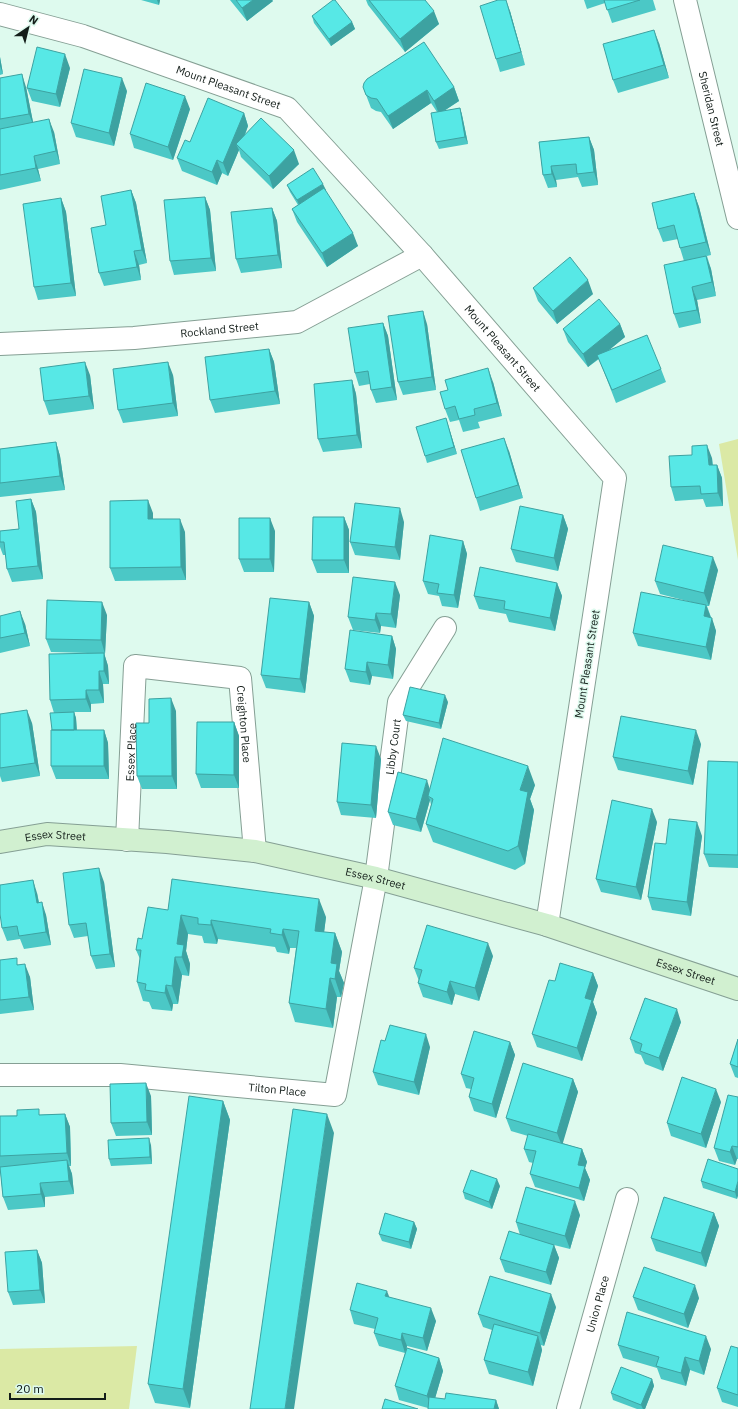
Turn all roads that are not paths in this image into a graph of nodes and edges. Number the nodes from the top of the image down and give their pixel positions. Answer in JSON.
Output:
{"nodes":[{"id":1,"x":685,"y":0,"type":"edge"},
{"id":2,"x":0,"y":14,"type":"edge"},
{"id":3,"x":738,"y":218,"type":"edge"},
{"id":4,"x":422,"y":255,"type":"junction"},
{"id":5,"x":0,"y":344,"type":"edge"},
{"id":6,"x":445,"y":628,"type":"dead end"},
{"id":7,"x":135,"y":666,"type":"joint"},
{"id":8,"x":127,"y":840,"type":"junction"},
{"id":9,"x":0,"y":842,"type":"edge"},
{"id":10,"x":255,"y":851,"type":"junction"},
{"id":11,"x":376,"y":878,"type":"junction"},
{"id":12,"x":547,"y":925,"type":"junction"},
{"id":13,"x":738,"y":990,"type":"edge"},
{"id":14,"x":0,"y":1075,"type":"edge"},
{"id":15,"x":627,"y":1199,"type":"dead end"},
{"id":16,"x":568,"y":1409,"type":"edge"}],
"edges":[{"from":1,"to":3,"type":"street","name":"Sheridan Street"},
{"from":2,"to":4,"type":"street","name":"Mount Pleasant Street"},
{"from":4,"to":5,"type":"street","name":"Rockland Street"},
{"from":4,"to":12,"type":"street","name":"Mount Pleasant Street"},
{"from":6,"to":11,"type":"street","name":"Libby Court"},
{"from":7,"to":8,"type":"street","name":"Essex Place"},
{"from":7,"to":10,"type":"street","name":"Creighton Place"},
{"from":8,"to":9,"type":"main road","name":"Essex Street"},
{"from":8,"to":10,"type":"main road","name":"Essex Street"},
{"from":10,"to":11,"type":"main road","name":"Essex Street"},
{"from":11,"to":12,"type":"main road","name":"Essex Street"},
{"from":11,"to":14,"type":"street","name":"Tilton Place"},
{"from":12,"to":13,"type":"main road","name":"Essex Street"},
{"from":15,"to":16,"type":"street","name":"Union Place"}]}
